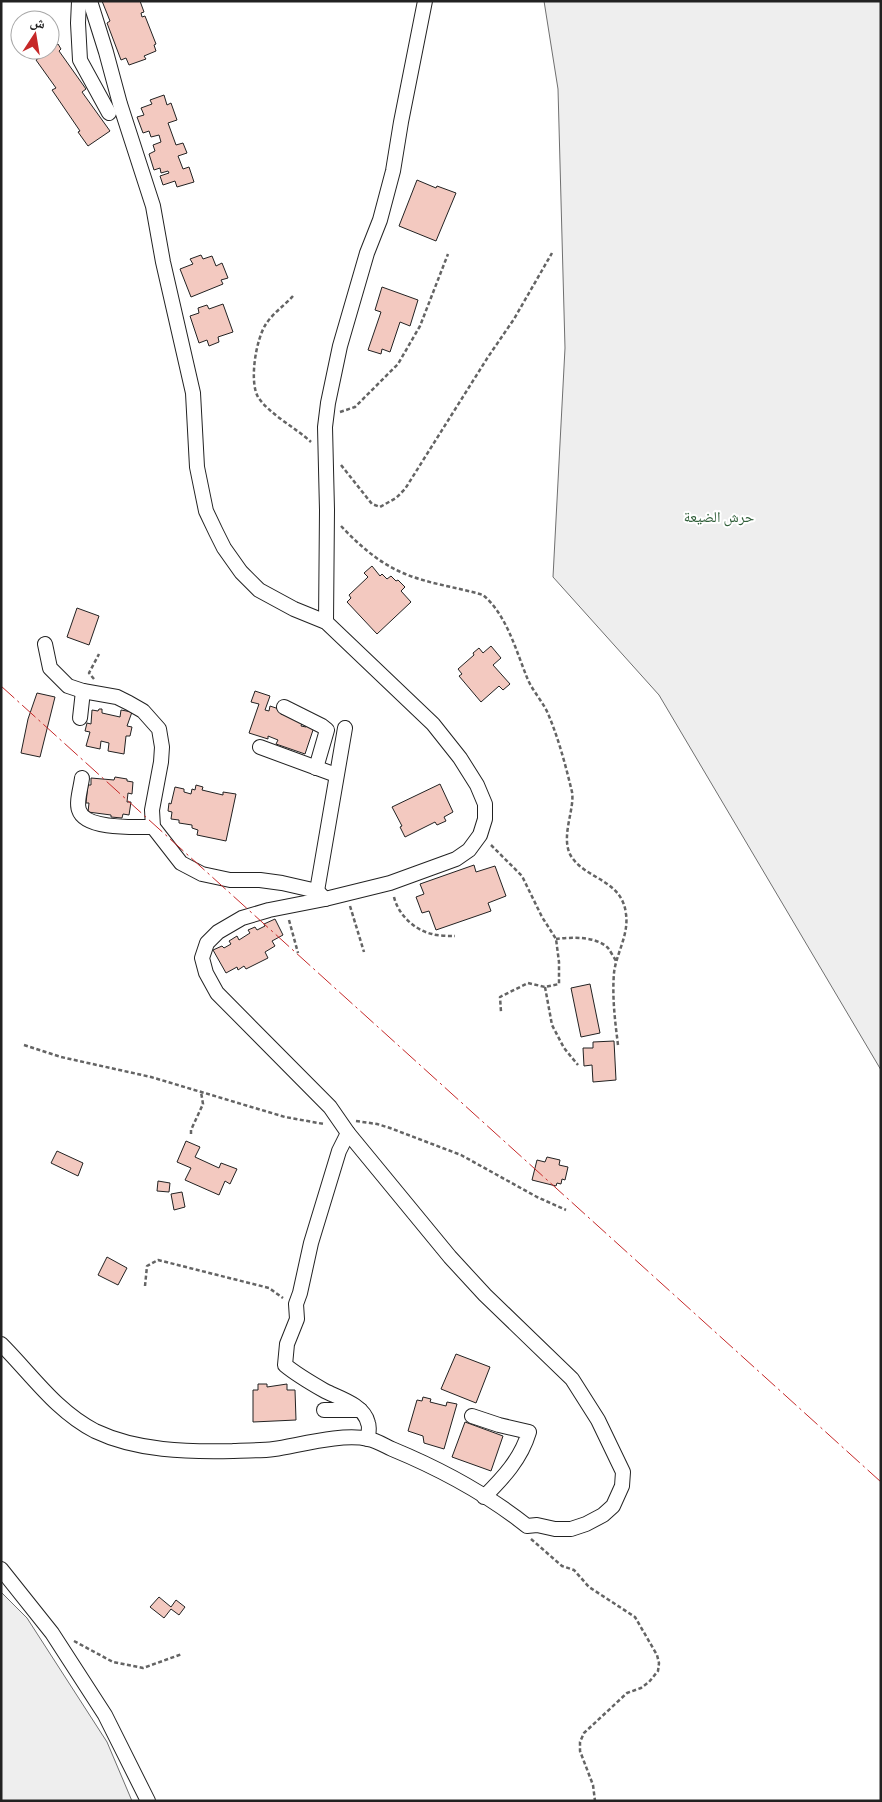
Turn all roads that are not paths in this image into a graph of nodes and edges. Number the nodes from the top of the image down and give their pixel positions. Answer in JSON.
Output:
{"nodes":[{"id":1,"x":80,"y":1,"type":"edge"},
{"id":2,"x":90,"y":1,"type":"edge"},
{"id":3,"x":425,"y":1,"type":"edge"},
{"id":4,"x":109,"y":113,"type":"dead end"},
{"id":5,"x":326,"y":622,"type":"junction"},
{"id":6,"x":45,"y":644,"type":"dead end"},
{"id":7,"x":83,"y":691,"type":"junction"},
{"id":8,"x":284,"y":707,"type":"dead end"},
{"id":9,"x":80,"y":718,"type":"dead end"},
{"id":10,"x":345,"y":728,"type":"dead end"},
{"id":11,"x":260,"y":747,"type":"dead end"},
{"id":12,"x":316,"y":768,"type":"junction"},
{"id":13,"x":336,"y":775,"type":"junction"},
{"id":14,"x":82,"y":778,"type":"dead end"},
{"id":15,"x":153,"y":827,"type":"junction"},
{"id":16,"x":321,"y":895,"type":"junction"},
{"id":17,"x":344,"y":1127,"type":"junction"},
{"id":18,"x":1,"y":1344,"type":"edge"},
{"id":19,"x":324,"y":1410,"type":"dead end"},
{"id":20,"x":360,"y":1410,"type":"junction"},
{"id":21,"x":472,"y":1416,"type":"dead end"},
{"id":22,"x":368,"y":1439,"type":"junction"},
{"id":23,"x":484,"y":1497,"type":"junction"},
{"id":24,"x":1,"y":1569,"type":"edge"},
{"id":25,"x":148,"y":1801,"type":"edge"}],
"edges":[{"from":1,"to":4,"type":"street"},
{"from":2,"to":5,"type":"street"},
{"from":3,"to":5,"type":"street"},
{"from":5,"to":16,"type":"street"},
{"from":6,"to":7,"type":"street"},
{"from":7,"to":9,"type":"street"},
{"from":7,"to":15,"type":"street"},
{"from":8,"to":12,"type":"street"},
{"from":10,"to":13,"type":"street"},
{"from":11,"to":12,"type":"street"},
{"from":12,"to":13,"type":"street"},
{"from":13,"to":16,"type":"street"},
{"from":14,"to":15,"type":"street"},
{"from":15,"to":16,"type":"street"},
{"from":16,"to":17,"type":"street"},
{"from":17,"to":20,"type":"street"},
{"from":17,"to":23,"type":"street"},
{"from":18,"to":22,"type":"street"},
{"from":19,"to":20,"type":"street"},
{"from":20,"to":22,"type":"street"},
{"from":21,"to":23,"type":"street"},
{"from":22,"to":23,"type":"street"},
{"from":24,"to":25,"type":"street"}]}
